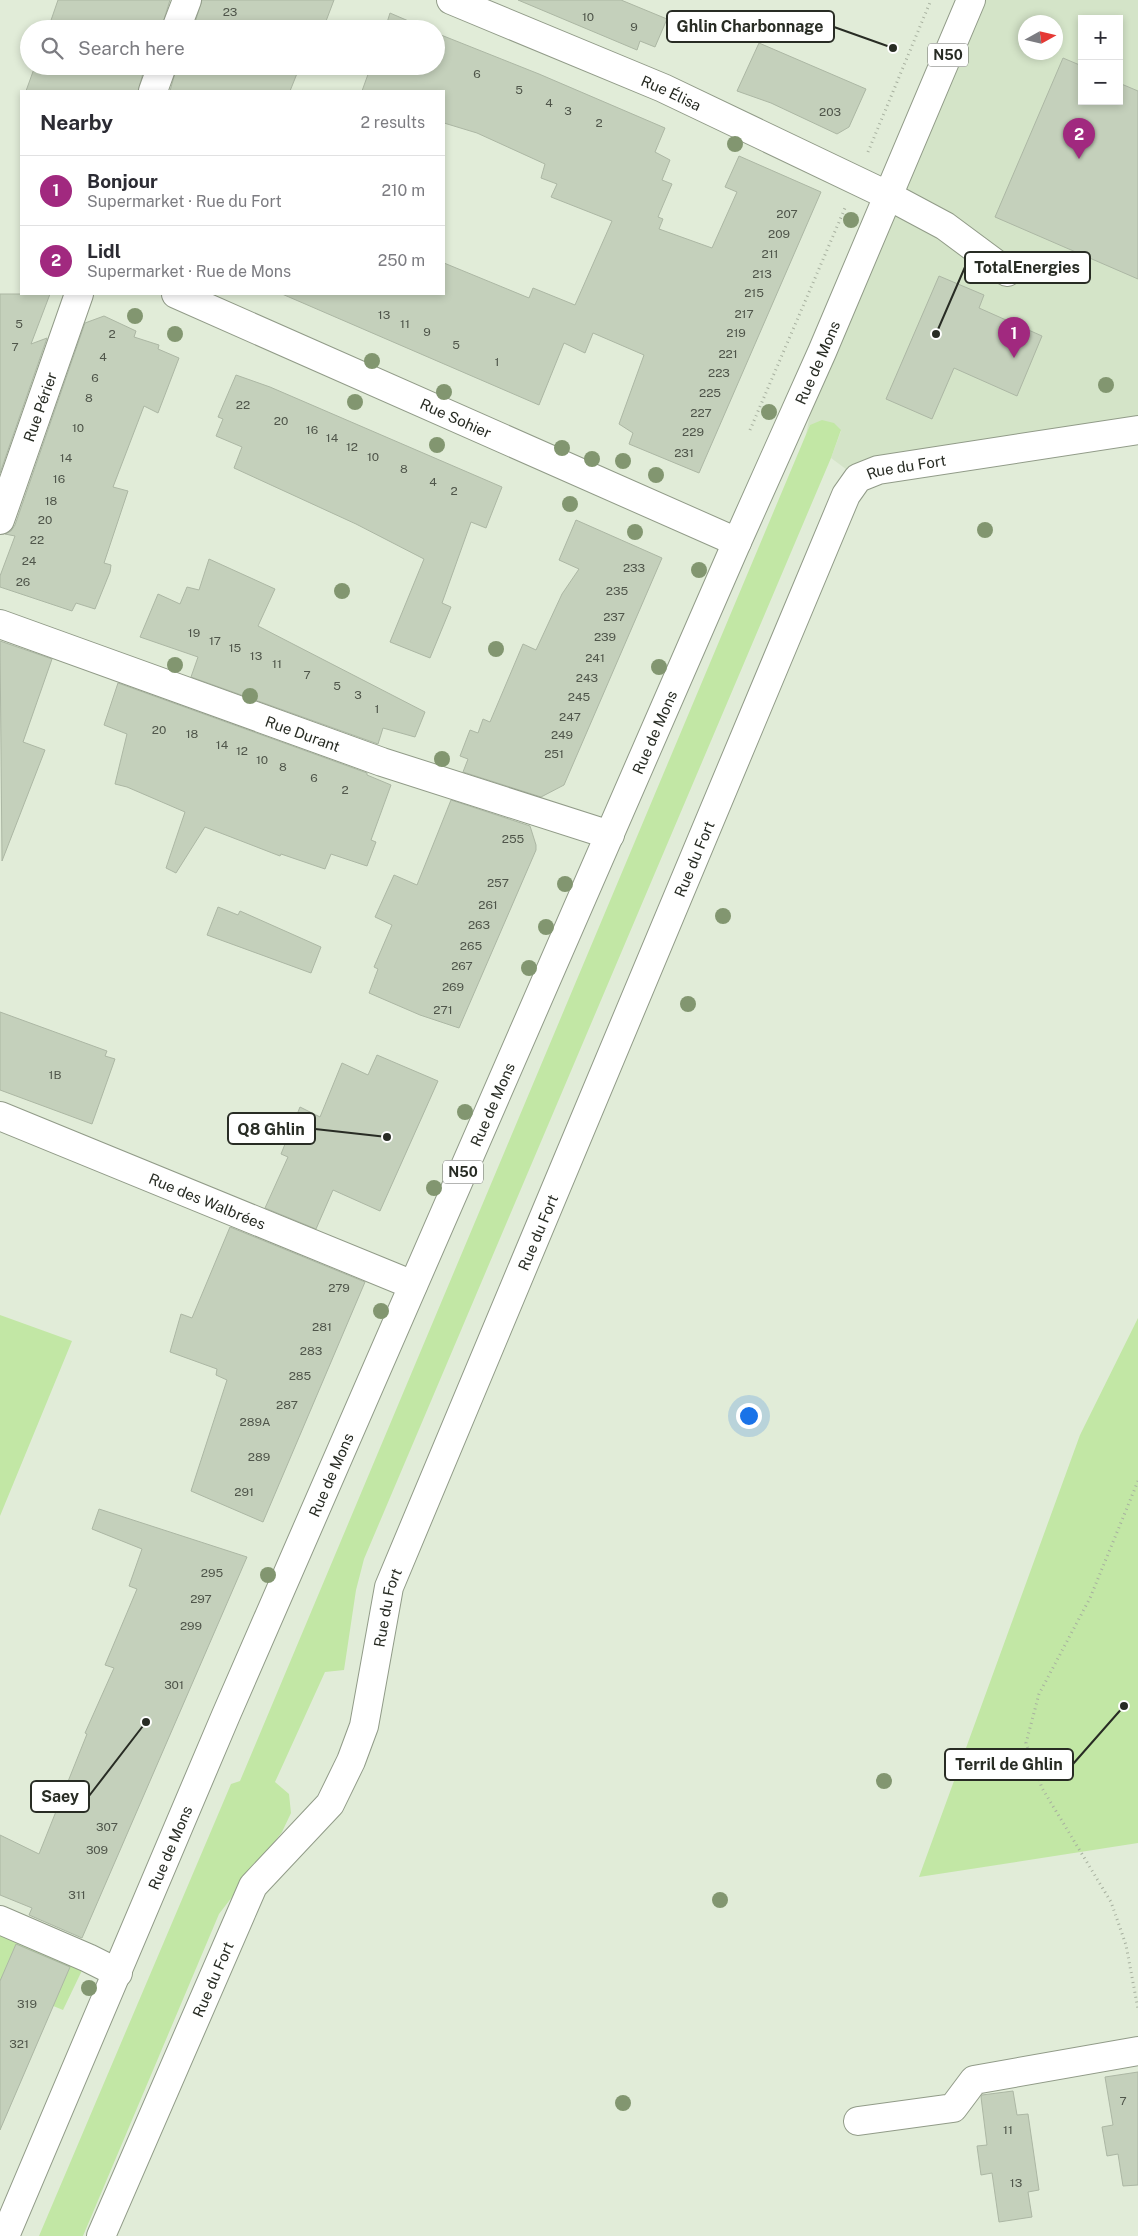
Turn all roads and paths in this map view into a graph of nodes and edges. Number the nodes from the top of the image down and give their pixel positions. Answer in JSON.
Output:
{"nodes":[{"id":1,"x":187,"y":0,"type":"edge"},
{"id":2,"x":451,"y":0,"type":"edge"},
{"id":3,"x":971,"y":0,"type":"edge"},
{"id":4,"x":179,"y":20,"type":"edge"},
{"id":5,"x":159,"y":75,"type":"edge"},
{"id":6,"x":153,"y":90,"type":"edge"},
{"id":7,"x":887,"y":195,"type":"junction"},
{"id":8,"x":1007,"y":272,"type":"dead end"},
{"id":9,"x":79,"y":295,"type":"edge"},
{"id":10,"x":178,"y":295,"type":"edge"},
{"id":11,"x":1138,"y":430,"type":"edge"},
{"id":12,"x":0,"y":520,"type":"edge"},
{"id":13,"x":737,"y":542,"type":"junction"},
{"id":14,"x":0,"y":624,"type":"edge"},
{"id":15,"x":610,"y":835,"type":"junction"},
{"id":16,"x":0,"y":1116,"type":"edge"},
{"id":17,"x":413,"y":1285,"type":"junction"},
{"id":18,"x":1138,"y":1481,"type":"edge"},
{"id":19,"x":0,"y":1920,"type":"edge"},
{"id":20,"x":118,"y":1973,"type":"junction"},
{"id":21,"x":1138,"y":2009,"type":"edge"},
{"id":22,"x":1138,"y":2051,"type":"edge"},
{"id":23,"x":858,"y":2121,"type":"dead end"},
{"id":24,"x":5,"y":2236,"type":"edge"},
{"id":25,"x":101,"y":2236,"type":"edge"}],
"edges":[{"from":1,"to":4,"type":"street"},
{"from":2,"to":7,"type":"street","name":"Rue Élisa"},
{"from":3,"to":7,"type":"street","name":"Rue de Mons","number":"N50"},
{"from":5,"to":6,"type":"street"},
{"from":7,"to":8,"type":"street","name":"Rue Élisa"},
{"from":7,"to":13,"type":"street","name":"Rue de Mons","number":"N50"},
{"from":9,"to":12,"type":"street","name":"Rue Périer"},
{"from":10,"to":13,"type":"street","name":"Rue Sohier"},
{"from":11,"to":25,"type":"street","name":"Rue du Fort"},
{"from":13,"to":15,"type":"street","name":"Rue de Mons","number":"N50"},
{"from":14,"to":15,"type":"street","name":"Rue Durant"},
{"from":15,"to":17,"type":"street","name":"Rue de Mons","number":"N50"},
{"from":16,"to":17,"type":"street","name":"Rue des Walbrées"},
{"from":17,"to":20,"type":"street","name":"Rue de Mons","number":"N50"},
{"from":18,"to":21,"type":"path"},
{"from":19,"to":20,"type":"street"},
{"from":20,"to":24,"type":"street","name":"Rue de Mons","number":"N50"},
{"from":22,"to":23,"type":"street"}]}
